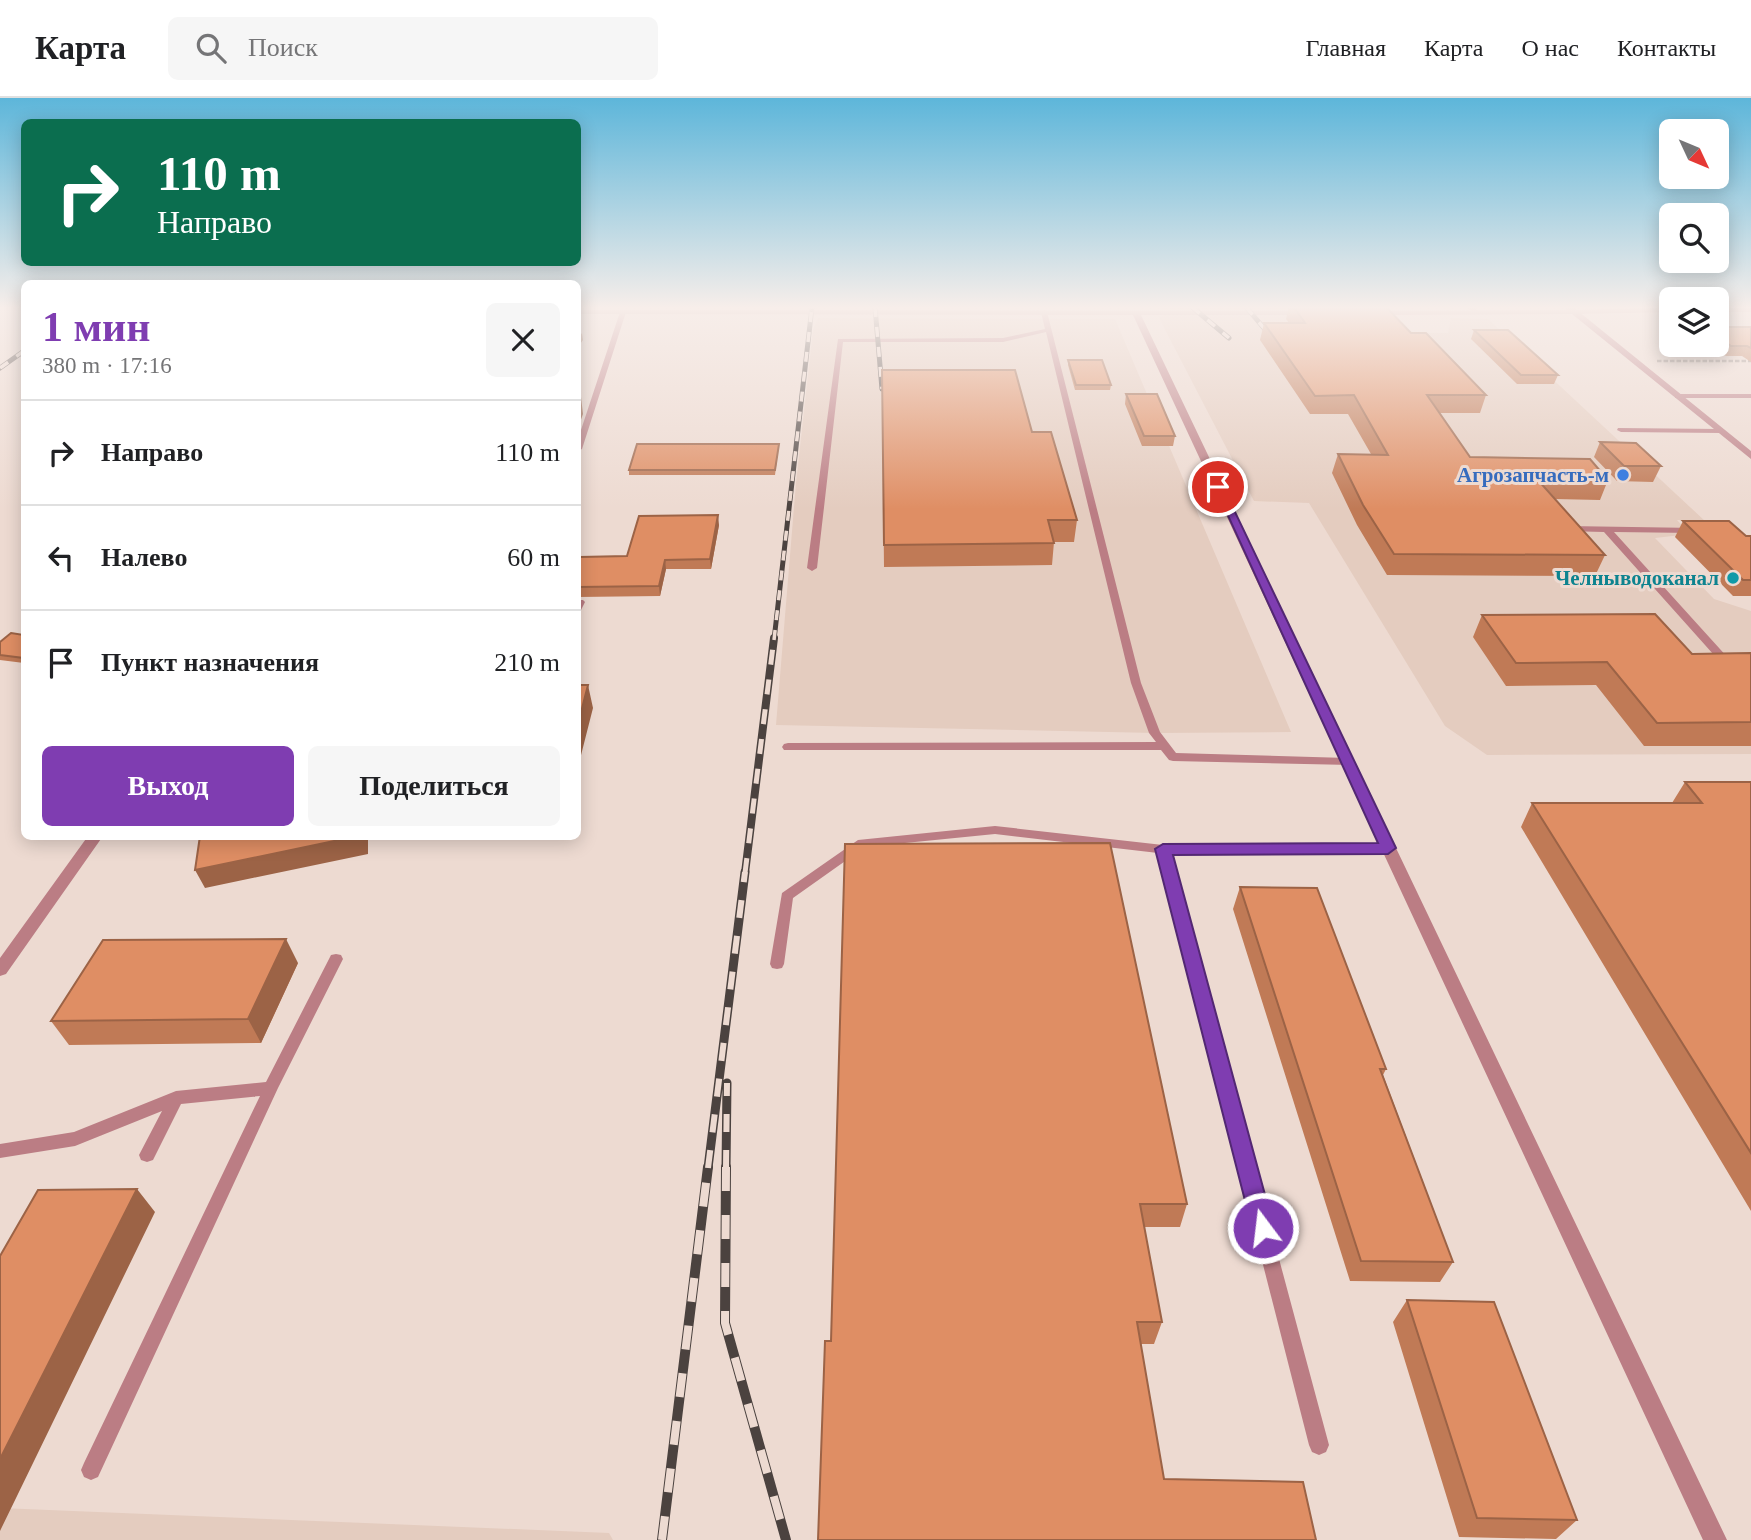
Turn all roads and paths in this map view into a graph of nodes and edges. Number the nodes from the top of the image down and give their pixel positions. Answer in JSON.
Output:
{"nodes":[{"id":1,"x":603,"y":374,"type":"edge"},
{"id":2,"x":836,"y":374,"type":"edge"},
{"id":3,"x":1059,"y":374,"type":"edge"},
{"id":4,"x":1165,"y":374,"type":"edge"},
{"id":5,"x":1651,"y":374,"type":"edge"},
{"id":6,"x":1678,"y":396,"type":"junction"},
{"id":7,"x":1751,"y":396,"type":"edge"},
{"id":8,"x":1621,"y":430,"type":"dead end"},
{"id":9,"x":1721,"y":431,"type":"junction"},
{"id":10,"x":581,"y":440,"type":"edge"},
{"id":11,"x":1751,"y":456,"type":"edge"},
{"id":12,"x":1567,"y":529,"type":"edge"},
{"id":13,"x":1606,"y":529,"type":"junction"},
{"id":14,"x":1711,"y":530,"type":"edge"},
{"id":15,"x":812,"y":568,"type":"dead end"},
{"id":16,"x":1751,"y":662,"type":"edge"},
{"id":17,"x":1165,"y":746,"type":"junction"},
{"id":18,"x":788,"y":747,"type":"dead end"},
{"id":19,"x":1347,"y":762,"type":"junction"},
{"id":20,"x":93,"y":840,"type":"edge"},
{"id":21,"x":1388,"y":848,"type":"junction"},
{"id":22,"x":1163,"y":849,"type":"junction"},
{"id":23,"x":336,"y":960,"type":"dead end"},
{"id":24,"x":777,"y":964,"type":"dead end"},
{"id":25,"x":0,"y":970,"type":"edge"},
{"id":26,"x":271,"y":1088,"type":"junction"},
{"id":27,"x":176,"y":1098,"type":"junction"},
{"id":28,"x":0,"y":1151,"type":"edge"},
{"id":29,"x":147,"y":1155,"type":"dead end"},
{"id":30,"x":1320,"y":1445,"type":"dead end"},
{"id":31,"x":91,"y":1470,"type":"dead end"},
{"id":32,"x":1715,"y":1540,"type":"edge"}],
"edges":[{"from":1,"to":10,"type":"lane"},
{"from":2,"to":15,"type":"lane"},
{"from":3,"to":17,"type":"lane"},
{"from":4,"to":19,"type":"street"},
{"from":5,"to":6,"type":"street"},
{"from":6,"to":7,"type":"lane"},
{"from":6,"to":9,"type":"street"},
{"from":8,"to":9,"type":"lane"},
{"from":9,"to":11,"type":"street"},
{"from":12,"to":13,"type":"lane"},
{"from":13,"to":14,"type":"lane"},
{"from":13,"to":16,"type":"lane"},
{"from":17,"to":18,"type":"lane"},
{"from":17,"to":19,"type":"lane"},
{"from":19,"to":21,"type":"street"},
{"from":20,"to":25,"type":"street"},
{"from":21,"to":22,"type":"lane"},
{"from":21,"to":32,"type":"street"},
{"from":22,"to":24,"type":"lane"},
{"from":22,"to":30,"type":"lane"},
{"from":23,"to":26,"type":"lane"},
{"from":26,"to":27,"type":"lane"},
{"from":26,"to":31,"type":"lane"},
{"from":27,"to":28,"type":"lane"},
{"from":27,"to":29,"type":"lane"}]}
